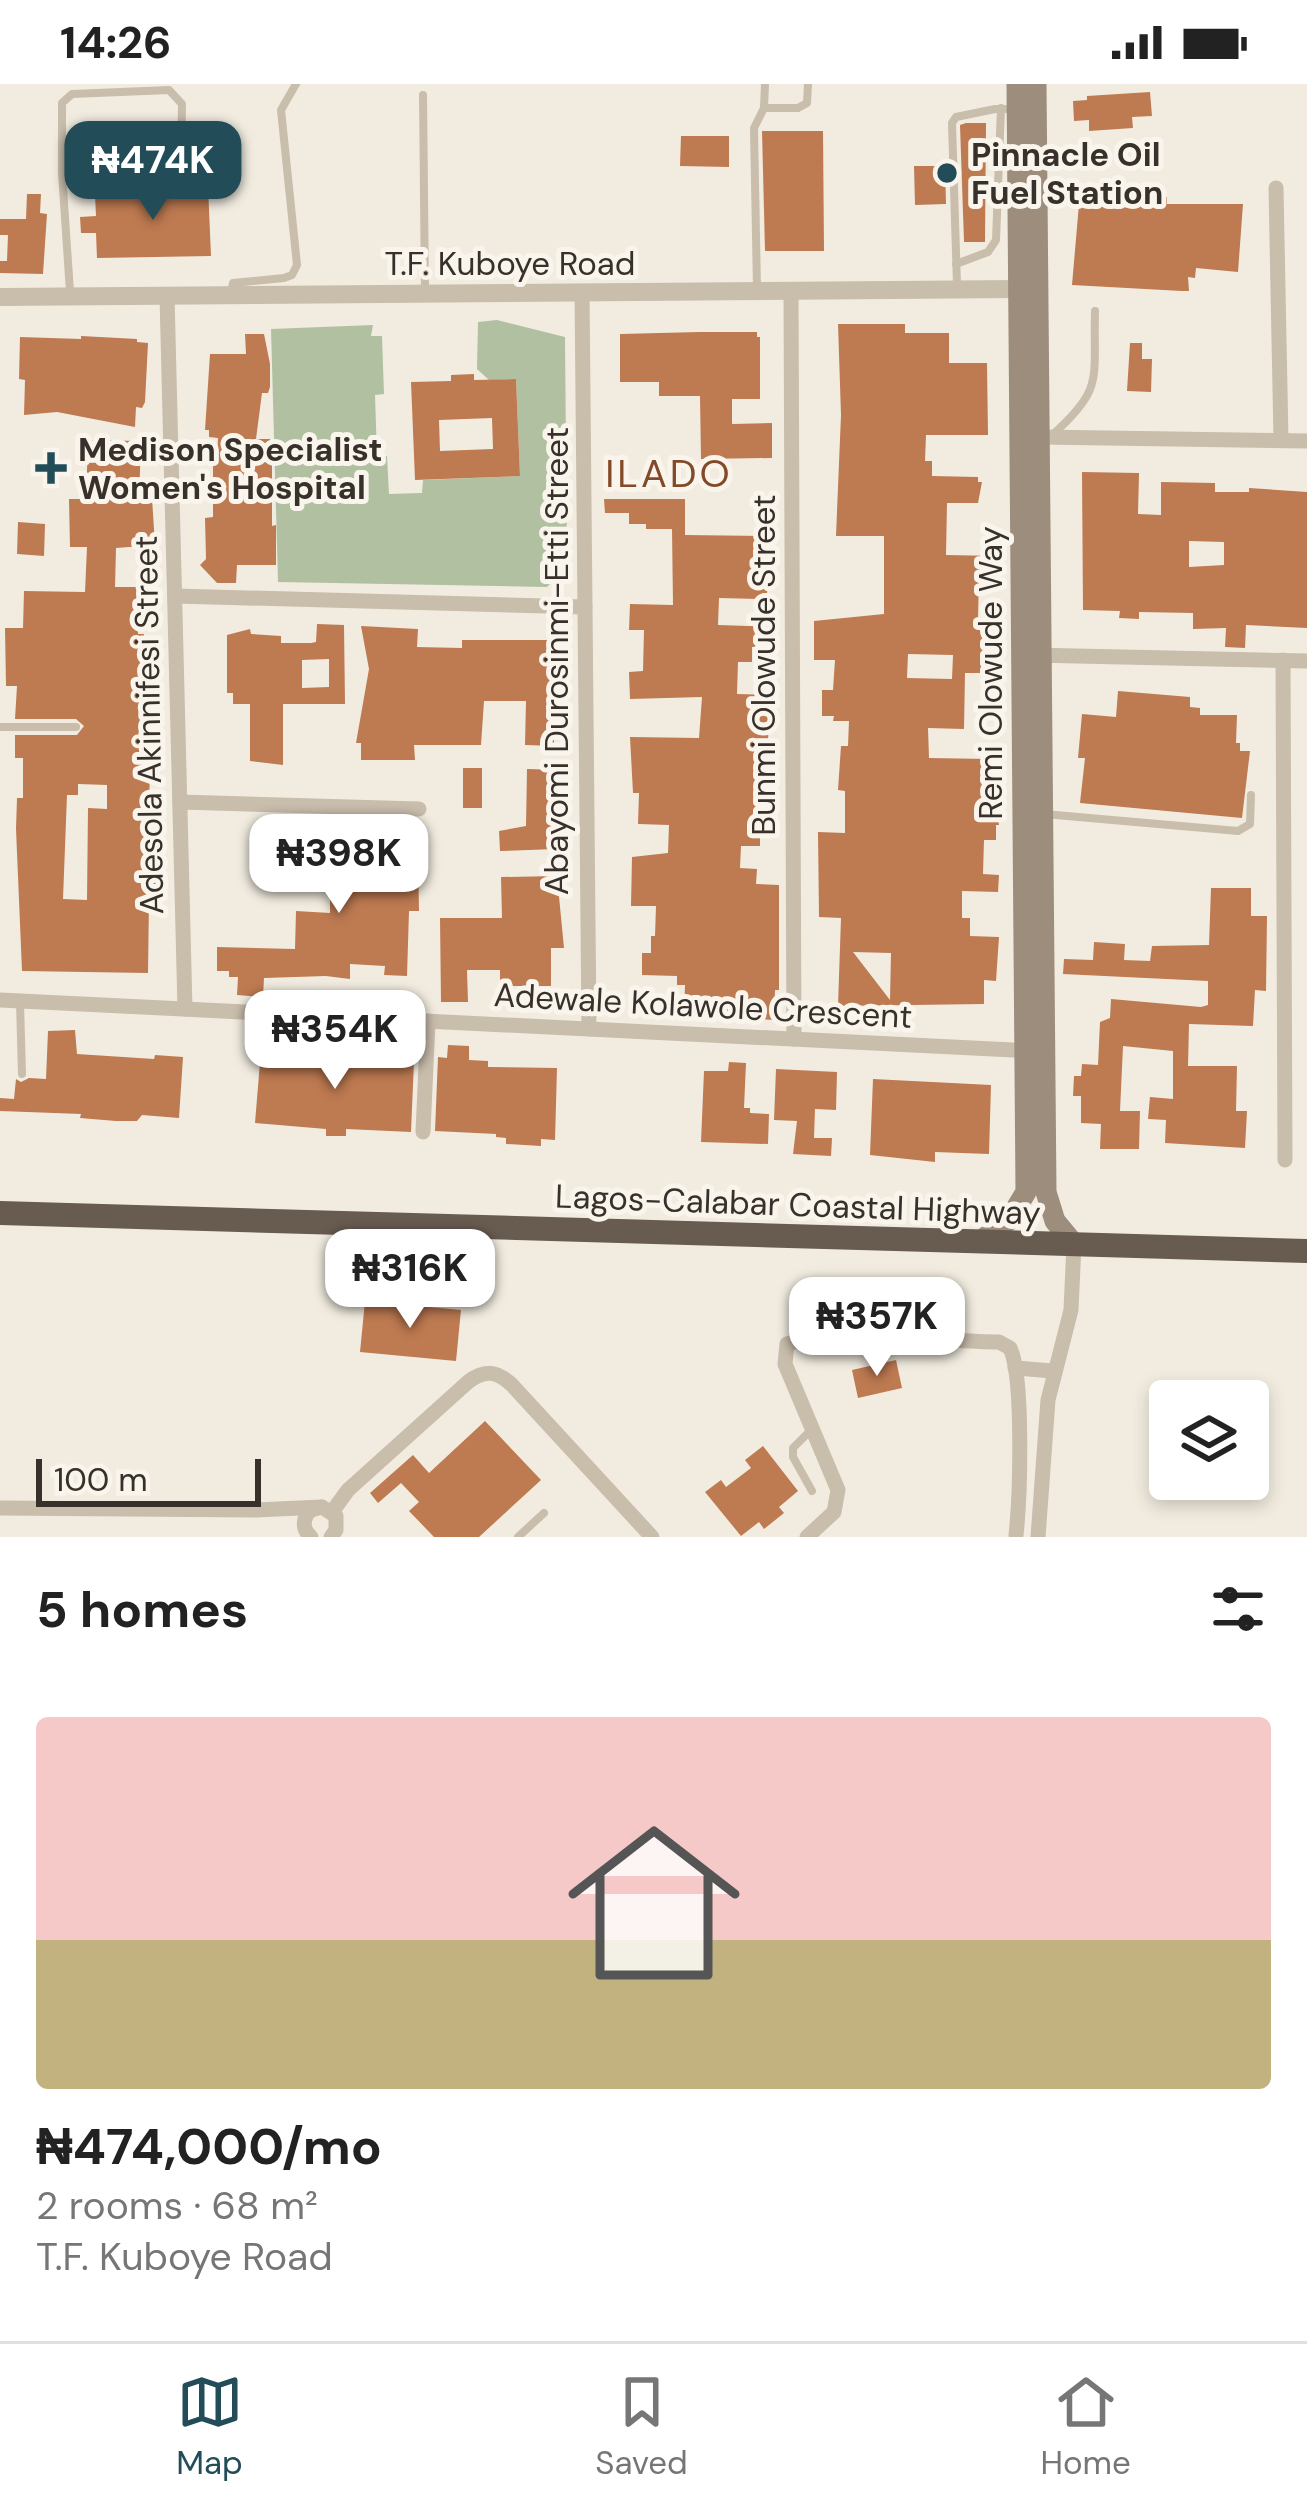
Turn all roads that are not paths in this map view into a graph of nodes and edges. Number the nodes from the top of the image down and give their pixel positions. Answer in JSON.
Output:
{"nodes":[{"id":1,"x":296,"y":84,"type":"edge"},
{"id":2,"x":765,"y":84,"type":"edge"},
{"id":3,"x":808,"y":84,"type":"edge"},
{"id":4,"x":1017,"y":84,"type":"edge"},
{"id":5,"x":1036,"y":84,"type":"edge"},
{"id":6,"x":423,"y":95,"type":"dead end"},
{"id":7,"x":764,"y":108,"type":"junction"},
{"id":8,"x":1018,"y":110,"type":"junction"},
{"id":9,"x":64,"y":177,"type":"junction"},
{"id":10,"x":1276,"y":188,"type":"dead end"},
{"id":11,"x":956,"y":263,"type":"junction"},
{"id":12,"x":1019,"y":289,"type":"junction"},
{"id":13,"x":957,"y":290,"type":"junction"},
{"id":14,"x":757,"y":291,"type":"junction"},
{"id":15,"x":791,"y":291,"type":"junction"},
{"id":16,"x":582,"y":292,"type":"junction"},
{"id":17,"x":425,"y":294,"type":"junction"},
{"id":18,"x":231,"y":295,"type":"junction"},
{"id":19,"x":167,"y":296,"type":"junction"},
{"id":20,"x":0,"y":297,"type":"edge"},
{"id":21,"x":70,"y":297,"type":"junction"},
{"id":22,"x":1095,"y":311,"type":"dead end"},
{"id":23,"x":1045,"y":437,"type":"junction"},
{"id":24,"x":1281,"y":440,"type":"junction"},
{"id":25,"x":1307,"y":441,"type":"edge"},
{"id":26,"x":175,"y":596,"type":"junction"},
{"id":27,"x":585,"y":607,"type":"junction"},
{"id":28,"x":1032,"y":655,"type":"junction"},
{"id":29,"x":1283,"y":660,"type":"junction"},
{"id":30,"x":1307,"y":661,"type":"edge"},
{"id":31,"x":0,"y":727,"type":"edge"},
{"id":32,"x":76,"y":727,"type":"dead end"},
{"id":33,"x":1251,"y":795,"type":"dead end"},
{"id":34,"x":180,"y":802,"type":"junction"},
{"id":35,"x":419,"y":809,"type":"dead end"},
{"id":36,"x":1042,"y":814,"type":"junction"},
{"id":37,"x":0,"y":1000,"type":"edge"},
{"id":38,"x":20,"y":1001,"type":"junction"},
{"id":39,"x":185,"y":1009,"type":"junction"},
{"id":40,"x":428,"y":1021,"type":"junction"},
{"id":41,"x":589,"y":1029,"type":"junction"},
{"id":42,"x":794,"y":1039,"type":"junction"},
{"id":43,"x":1034,"y":1051,"type":"junction"},
{"id":44,"x":22,"y":1074,"type":"dead end"},
{"id":45,"x":423,"y":1132,"type":"dead end"},
{"id":46,"x":1285,"y":1160,"type":"dead end"},
{"id":47,"x":0,"y":1213,"type":"edge"},
{"id":48,"x":980,"y":1243,"type":"junction"},
{"id":49,"x":1074,"y":1244,"type":"junction"},
{"id":50,"x":1307,"y":1251,"type":"edge"},
{"id":51,"x":1015,"y":1368,"type":"junction"},
{"id":52,"x":1053,"y":1371,"type":"junction"},
{"id":53,"x":813,"y":1428,"type":"junction"},
{"id":54,"x":812,"y":1491,"type":"dead end"},
{"id":55,"x":0,"y":1508,"type":"edge"},
{"id":56,"x":256,"y":1510,"type":"junction"},
{"id":57,"x":330,"y":1512,"type":"junction"},
{"id":58,"x":544,"y":1513,"type":"dead end"},
{"id":59,"x":306,"y":1534,"type":"edge"},
{"id":60,"x":1016,"y":1536,"type":"edge"},
{"id":61,"x":331,"y":1537,"type":"edge"},
{"id":62,"x":351,"y":1537,"type":"edge"},
{"id":63,"x":518,"y":1537,"type":"edge"},
{"id":64,"x":652,"y":1537,"type":"edge"},
{"id":65,"x":807,"y":1537,"type":"edge"},
{"id":66,"x":1038,"y":1537,"type":"edge"}],
"edges":[{"from":1,"to":18,"type":"lane"},
{"from":2,"to":7,"type":"lane"},
{"from":3,"to":7,"type":"lane"},
{"from":4,"to":8,"type":"main road","name":"Remi Olowude Way"},
{"from":5,"to":8,"type":"main road","name":"Remi Olowude Way"},
{"from":6,"to":17,"type":"lane"},
{"from":7,"to":14,"type":"lane"},
{"from":8,"to":11,"type":"lane"},
{"from":8,"to":11,"type":"lane"},
{"from":8,"to":12,"type":"main road","name":"Remi Olowude Way"},
{"from":8,"to":23,"type":"main road","name":"Remi Olowude Way"},
{"from":9,"to":9,"type":"lane"},
{"from":9,"to":21,"type":"lane"},
{"from":10,"to":24,"type":"street"},
{"from":11,"to":13,"type":"lane"},
{"from":12,"to":13,"type":"street","name":"T.F. Kuboye Road"},
{"from":12,"to":28,"type":"main road","name":"Remi Olowude Way"},
{"from":13,"to":15,"type":"street","name":"T.F. Kuboye Road"},
{"from":14,"to":15,"type":"street","name":"T.F. Kuboye Road"},
{"from":14,"to":16,"type":"street","name":"T.F. Kuboye Road"},
{"from":15,"to":42,"type":"street","name":"Bunmi Olowude Street"},
{"from":16,"to":17,"type":"street","name":"T.F. Kuboye Road"},
{"from":16,"to":27,"type":"street","name":"Abayomi Durosinmi-Etti Street"},
{"from":17,"to":18,"type":"street","name":"T.F. Kuboye Road"},
{"from":18,"to":19,"type":"street","name":"T.F. Kuboye Road"},
{"from":19,"to":21,"type":"street","name":"T.F. Kuboye Road"},
{"from":19,"to":26,"type":"street","name":"Adesola Akinnifesi Street"},
{"from":20,"to":21,"type":"street","name":"T.F. Kuboye Road"},
{"from":22,"to":23,"type":"lane"},
{"from":23,"to":24,"type":"street"},
{"from":23,"to":28,"type":"main road","name":"Remi Olowude Way"},
{"from":24,"to":25,"type":"street"},
{"from":26,"to":27,"type":"street"},
{"from":26,"to":34,"type":"street","name":"Adesola Akinnifesi Street"},
{"from":27,"to":41,"type":"street","name":"Abayomi Durosinmi-Etti Street"},
{"from":28,"to":29,"type":"street"},
{"from":28,"to":36,"type":"main road","name":"Remi Olowude Way"},
{"from":28,"to":43,"type":"main road","name":"Remi Olowude Way"},
{"from":29,"to":30,"type":"street"},
{"from":29,"to":46,"type":"street"},
{"from":31,"to":32,"type":"lane"},
{"from":33,"to":36,"type":"lane"},
{"from":34,"to":35,"type":"street"},
{"from":34,"to":39,"type":"street","name":"Adesola Akinnifesi Street"},
{"from":36,"to":43,"type":"main road","name":"Remi Olowude Way"},
{"from":37,"to":38,"type":"street","name":"Adewale Kolawole Crescent"},
{"from":38,"to":39,"type":"street","name":"Adewale Kolawole Crescent"},
{"from":38,"to":44,"type":"lane"},
{"from":39,"to":40,"type":"street","name":"Adewale Kolawole Crescent"},
{"from":40,"to":41,"type":"street","name":"Adewale Kolawole Crescent"},
{"from":40,"to":45,"type":"street"},
{"from":41,"to":42,"type":"street","name":"Adewale Kolawole Crescent"},
{"from":42,"to":43,"type":"street","name":"Adewale Kolawole Crescent"},
{"from":43,"to":48,"type":"main road","name":"Remi Olowude Way"},
{"from":43,"to":49,"type":"main road","name":"Remi Olowude Way"},
{"from":47,"to":48,"type":"highway","name":"Lagos-Calabar Coastal Highway"},
{"from":48,"to":49,"type":"highway","name":"Lagos-Calabar Coastal Highway"},
{"from":49,"to":50,"type":"highway","name":"Lagos-Calabar Coastal Highway"},
{"from":49,"to":52,"type":"street"},
{"from":51,"to":52,"type":"street"},
{"from":51,"to":53,"type":"street"},
{"from":51,"to":60,"type":"street"},
{"from":52,"to":66,"type":"street"},
{"from":53,"to":54,"type":"lane"},
{"from":53,"to":65,"type":"street"},
{"from":55,"to":56,"type":"street"},
{"from":56,"to":57,"type":"street"},
{"from":56,"to":59,"type":"street"},
{"from":57,"to":59,"type":"street"},
{"from":57,"to":61,"type":"street"},
{"from":57,"to":62,"type":"street"},
{"from":57,"to":64,"type":"street"},
{"from":58,"to":63,"type":"lane"}]}
